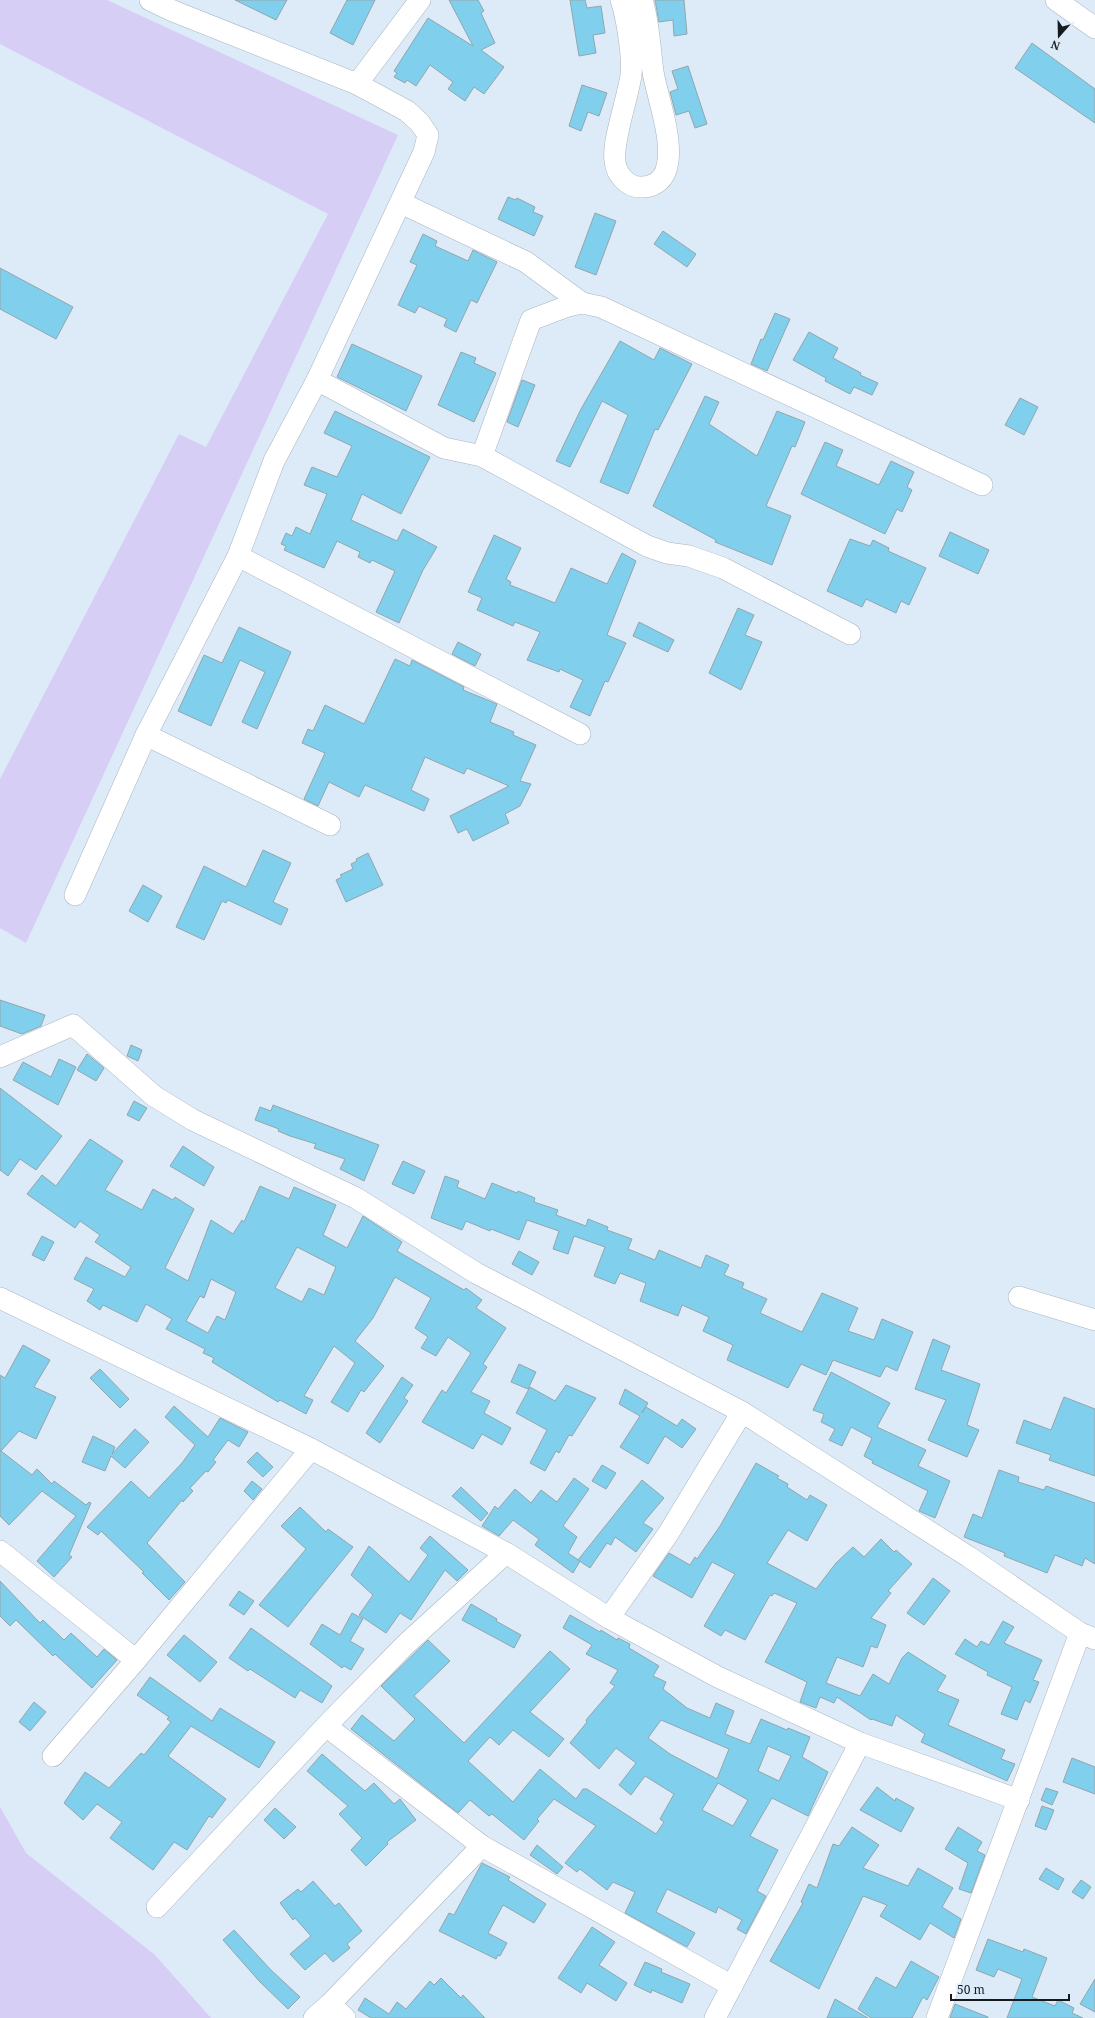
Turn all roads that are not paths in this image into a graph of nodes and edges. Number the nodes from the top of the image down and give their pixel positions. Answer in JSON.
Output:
{"nodes":[{"id":1,"x":150,"y":0,"type":"edge"},
{"id":2,"x":420,"y":0,"type":"edge"},
{"id":3,"x":621,"y":0,"type":"edge"},
{"id":4,"x":642,"y":0,"type":"edge"},
{"id":5,"x":1056,"y":0,"type":"edge"},
{"id":6,"x":177,"y":6,"type":"edge"},
{"id":7,"x":1095,"y":28,"type":"edge"},
{"id":8,"x":357,"y":84,"type":"junction"},
{"id":9,"x":400,"y":203,"type":"junction"},
{"id":10,"x":582,"y":303,"type":"junction"},
{"id":11,"x":317,"y":380,"type":"junction"},
{"id":12,"x":482,"y":456,"type":"junction"},
{"id":13,"x":982,"y":485,"type":"dead end"},
{"id":14,"x":238,"y":556,"type":"junction"},
{"id":15,"x":850,"y":634,"type":"dead end"},
{"id":16,"x":580,"y":734,"type":"dead end"},
{"id":17,"x":146,"y":735,"type":"junction"},
{"id":18,"x":330,"y":825,"type":"dead end"},
{"id":19,"x":75,"y":895,"type":"dead end"},
{"id":20,"x":0,"y":1057,"type":"edge"},
{"id":21,"x":1019,"y":1297,"type":"dead end"},
{"id":22,"x":0,"y":1298,"type":"edge"},
{"id":23,"x":1095,"y":1320,"type":"edge"},
{"id":24,"x":742,"y":1412,"type":"junction"},
{"id":25,"x":311,"y":1449,"type":"junction"},
{"id":26,"x":0,"y":1551,"type":"edge"},
{"id":27,"x":506,"y":1553,"type":"junction"},
{"id":28,"x":609,"y":1618,"type":"junction"},
{"id":29,"x":1087,"y":1636,"type":"edge"},
{"id":30,"x":136,"y":1660,"type":"junction"},
{"id":31,"x":326,"y":1726,"type":"junction"},
{"id":32,"x":860,"y":1743,"type":"junction"},
{"id":33,"x":53,"y":1756,"type":"dead end"},
{"id":34,"x":1019,"y":1800,"type":"junction"},
{"id":35,"x":482,"y":1846,"type":"junction"},
{"id":36,"x":157,"y":1907,"type":"dead end"},
{"id":37,"x":732,"y":1986,"type":"junction"},
{"id":38,"x":330,"y":2004,"type":"junction"},
{"id":39,"x":314,"y":2018,"type":"edge"},
{"id":40,"x":346,"y":2018,"type":"edge"},
{"id":41,"x":715,"y":2018,"type":"edge"},
{"id":42,"x":937,"y":2018,"type":"edge"}],
"edges":[{"from":1,"to":6,"type":"street"},
{"from":2,"to":8,"type":"street"},
{"from":3,"to":4,"type":"street"},
{"from":5,"to":7,"type":"street"},
{"from":6,"to":8,"type":"street"},
{"from":8,"to":9,"type":"street"},
{"from":9,"to":10,"type":"street"},
{"from":9,"to":11,"type":"street"},
{"from":10,"to":12,"type":"street"},
{"from":10,"to":13,"type":"street"},
{"from":11,"to":12,"type":"street"},
{"from":11,"to":14,"type":"street"},
{"from":12,"to":15,"type":"street"},
{"from":14,"to":16,"type":"street"},
{"from":14,"to":17,"type":"street"},
{"from":17,"to":18,"type":"street"},
{"from":17,"to":19,"type":"street"},
{"from":20,"to":24,"type":"street"},
{"from":21,"to":23,"type":"street"},
{"from":22,"to":25,"type":"street"},
{"from":24,"to":28,"type":"street"},
{"from":24,"to":29,"type":"street"},
{"from":25,"to":27,"type":"street"},
{"from":25,"to":30,"type":"street"},
{"from":26,"to":30,"type":"street"},
{"from":27,"to":28,"type":"street"},
{"from":27,"to":31,"type":"street"},
{"from":28,"to":32,"type":"street"},
{"from":29,"to":34,"type":"street"},
{"from":30,"to":33,"type":"street"},
{"from":31,"to":35,"type":"street"},
{"from":31,"to":36,"type":"street"},
{"from":32,"to":34,"type":"street"},
{"from":32,"to":37,"type":"street"},
{"from":34,"to":42,"type":"street"},
{"from":35,"to":37,"type":"street"},
{"from":35,"to":38,"type":"street"},
{"from":37,"to":41,"type":"street"},
{"from":38,"to":39,"type":"street"},
{"from":38,"to":40,"type":"street"}]}
